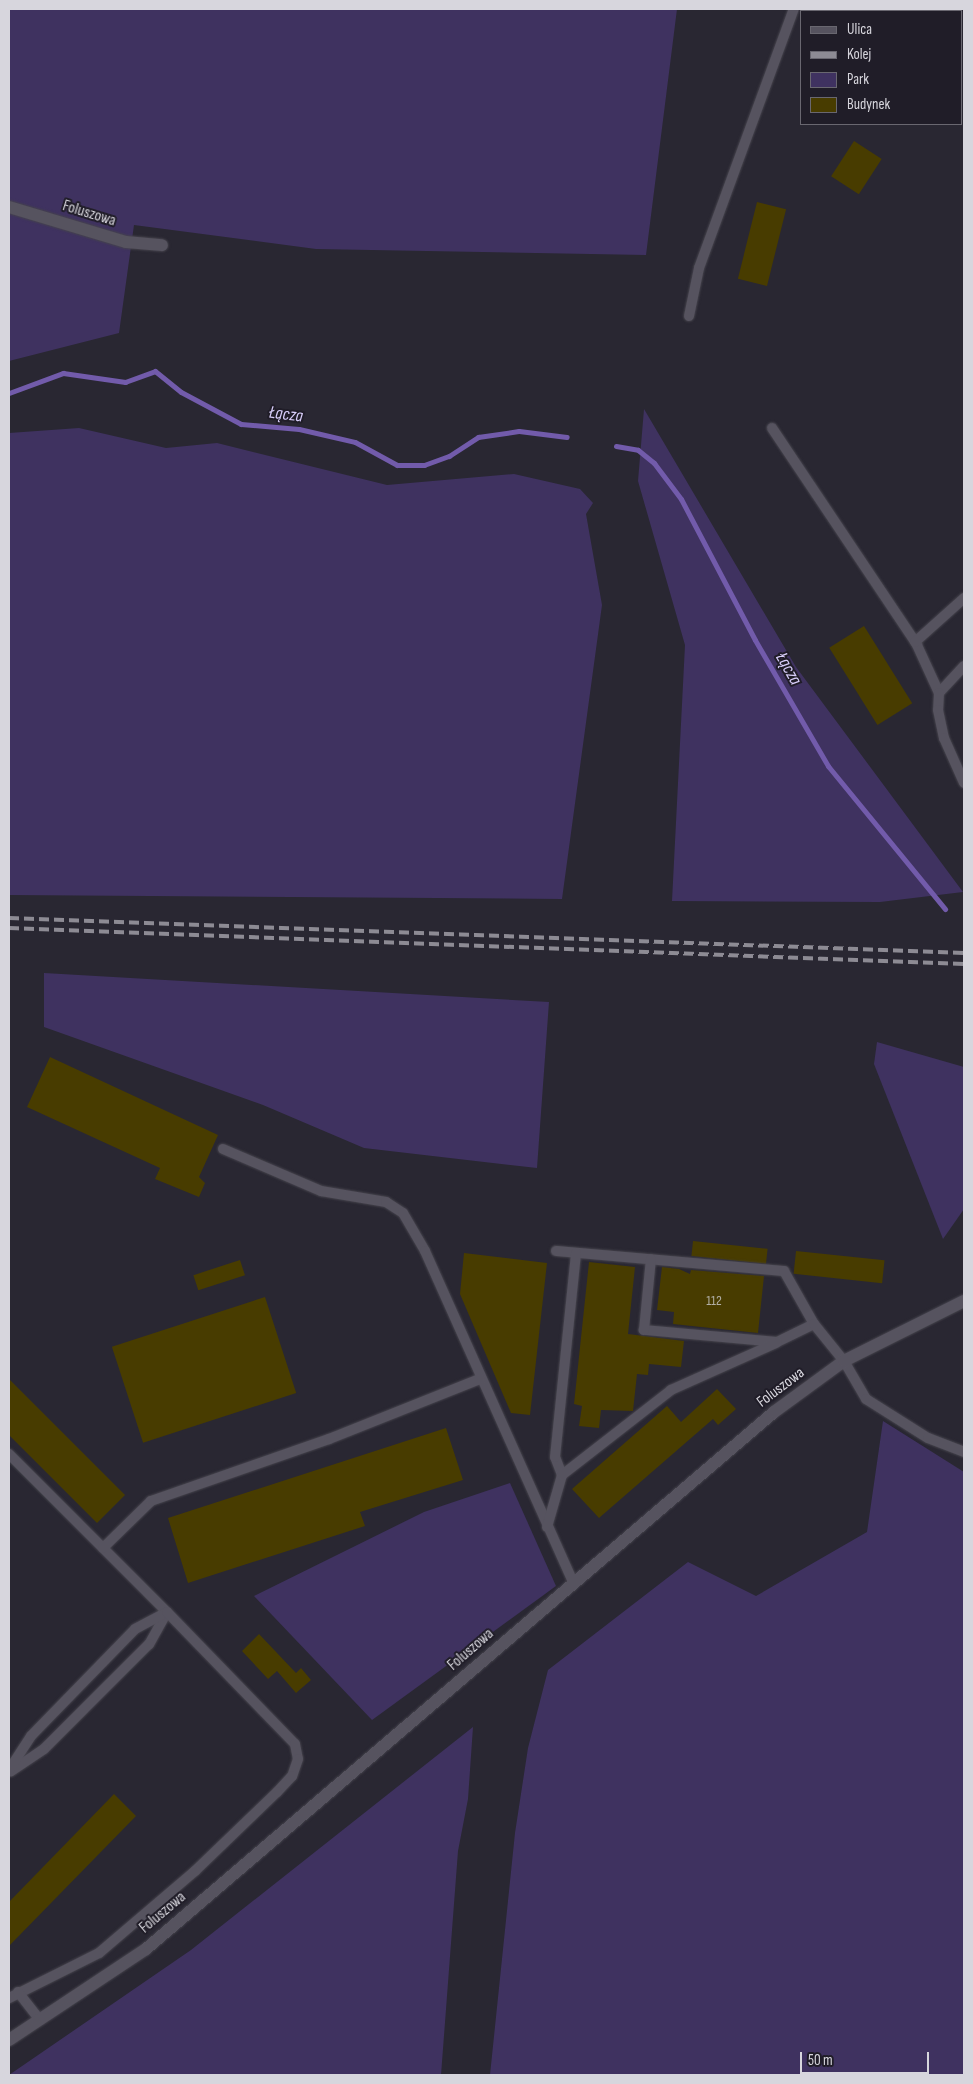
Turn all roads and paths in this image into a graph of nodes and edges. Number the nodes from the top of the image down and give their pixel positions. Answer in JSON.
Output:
{"nodes":[{"id":1,"x":794,"y":9,"type":"edge"},
{"id":2,"x":9,"y":207,"type":"edge"},
{"id":3,"x":162,"y":245,"type":"dead end"},
{"id":4,"x":689,"y":316,"type":"dead end"},
{"id":5,"x":772,"y":428,"type":"dead end"},
{"id":6,"x":964,"y":598,"type":"edge"},
{"id":7,"x":915,"y":642,"type":"junction"},
{"id":8,"x":964,"y":667,"type":"edge"},
{"id":9,"x":939,"y":693,"type":"junction"},
{"id":10,"x":964,"y":783,"type":"edge"},
{"id":11,"x":223,"y":1149,"type":"dead end"},
{"id":12,"x":556,"y":1251,"type":"dead end"},
{"id":13,"x":576,"y":1253,"type":"junction"},
{"id":14,"x":651,"y":1259,"type":"junction"},
{"id":15,"x":964,"y":1301,"type":"edge"},
{"id":16,"x":814,"y":1324,"type":"junction"},
{"id":17,"x":777,"y":1342,"type":"junction"},
{"id":18,"x":844,"y":1361,"type":"junction"},
{"id":19,"x":480,"y":1379,"type":"junction"},
{"id":20,"x":964,"y":1451,"type":"edge"},
{"id":21,"x":9,"y":1454,"type":"edge"},
{"id":22,"x":562,"y":1474,"type":"junction"},
{"id":23,"x":548,"y":1527,"type":"junction"},
{"id":24,"x":103,"y":1548,"type":"junction"},
{"id":25,"x":574,"y":1584,"type":"junction"},
{"id":26,"x":167,"y":1612,"type":"junction"},
{"id":27,"x":9,"y":1771,"type":"edge"},
{"id":28,"x":18,"y":1992,"type":"junction"},
{"id":29,"x":9,"y":1998,"type":"edge"},
{"id":30,"x":40,"y":2020,"type":"junction"},
{"id":31,"x":9,"y":2040,"type":"edge"}],
"edges":[{"from":1,"to":4,"type":"lane"},
{"from":2,"to":3,"type":"street","name":"Foluszowa"},
{"from":5,"to":7,"type":"lane"},
{"from":6,"to":7,"type":"lane"},
{"from":7,"to":9,"type":"lane"},
{"from":8,"to":9,"type":"lane"},
{"from":9,"to":10,"type":"lane"},
{"from":11,"to":19,"type":"lane"},
{"from":12,"to":13,"type":"lane"},
{"from":13,"to":14,"type":"lane"},
{"from":13,"to":22,"type":"lane"},
{"from":14,"to":16,"type":"lane"},
{"from":14,"to":17,"type":"lane"},
{"from":15,"to":18,"type":"street","name":"Foluszowa"},
{"from":16,"to":17,"type":"lane"},
{"from":16,"to":18,"type":"lane"},
{"from":17,"to":22,"type":"lane"},
{"from":18,"to":20,"type":"lane"},
{"from":18,"to":25,"type":"street","name":"Foluszowa"},
{"from":19,"to":23,"type":"lane"},
{"from":19,"to":24,"type":"lane"},
{"from":21,"to":24,"type":"lane"},
{"from":22,"to":23,"type":"lane"},
{"from":23,"to":25,"type":"lane"},
{"from":24,"to":26,"type":"lane"},
{"from":25,"to":30,"type":"street","name":"Foluszowa"},
{"from":26,"to":27,"type":"lane"},
{"from":26,"to":27,"type":"lane"},
{"from":26,"to":28,"type":"lane"},
{"from":28,"to":29,"type":"lane"},
{"from":28,"to":30,"type":"lane"},
{"from":30,"to":31,"type":"street","name":"Foluszowa"}]}
